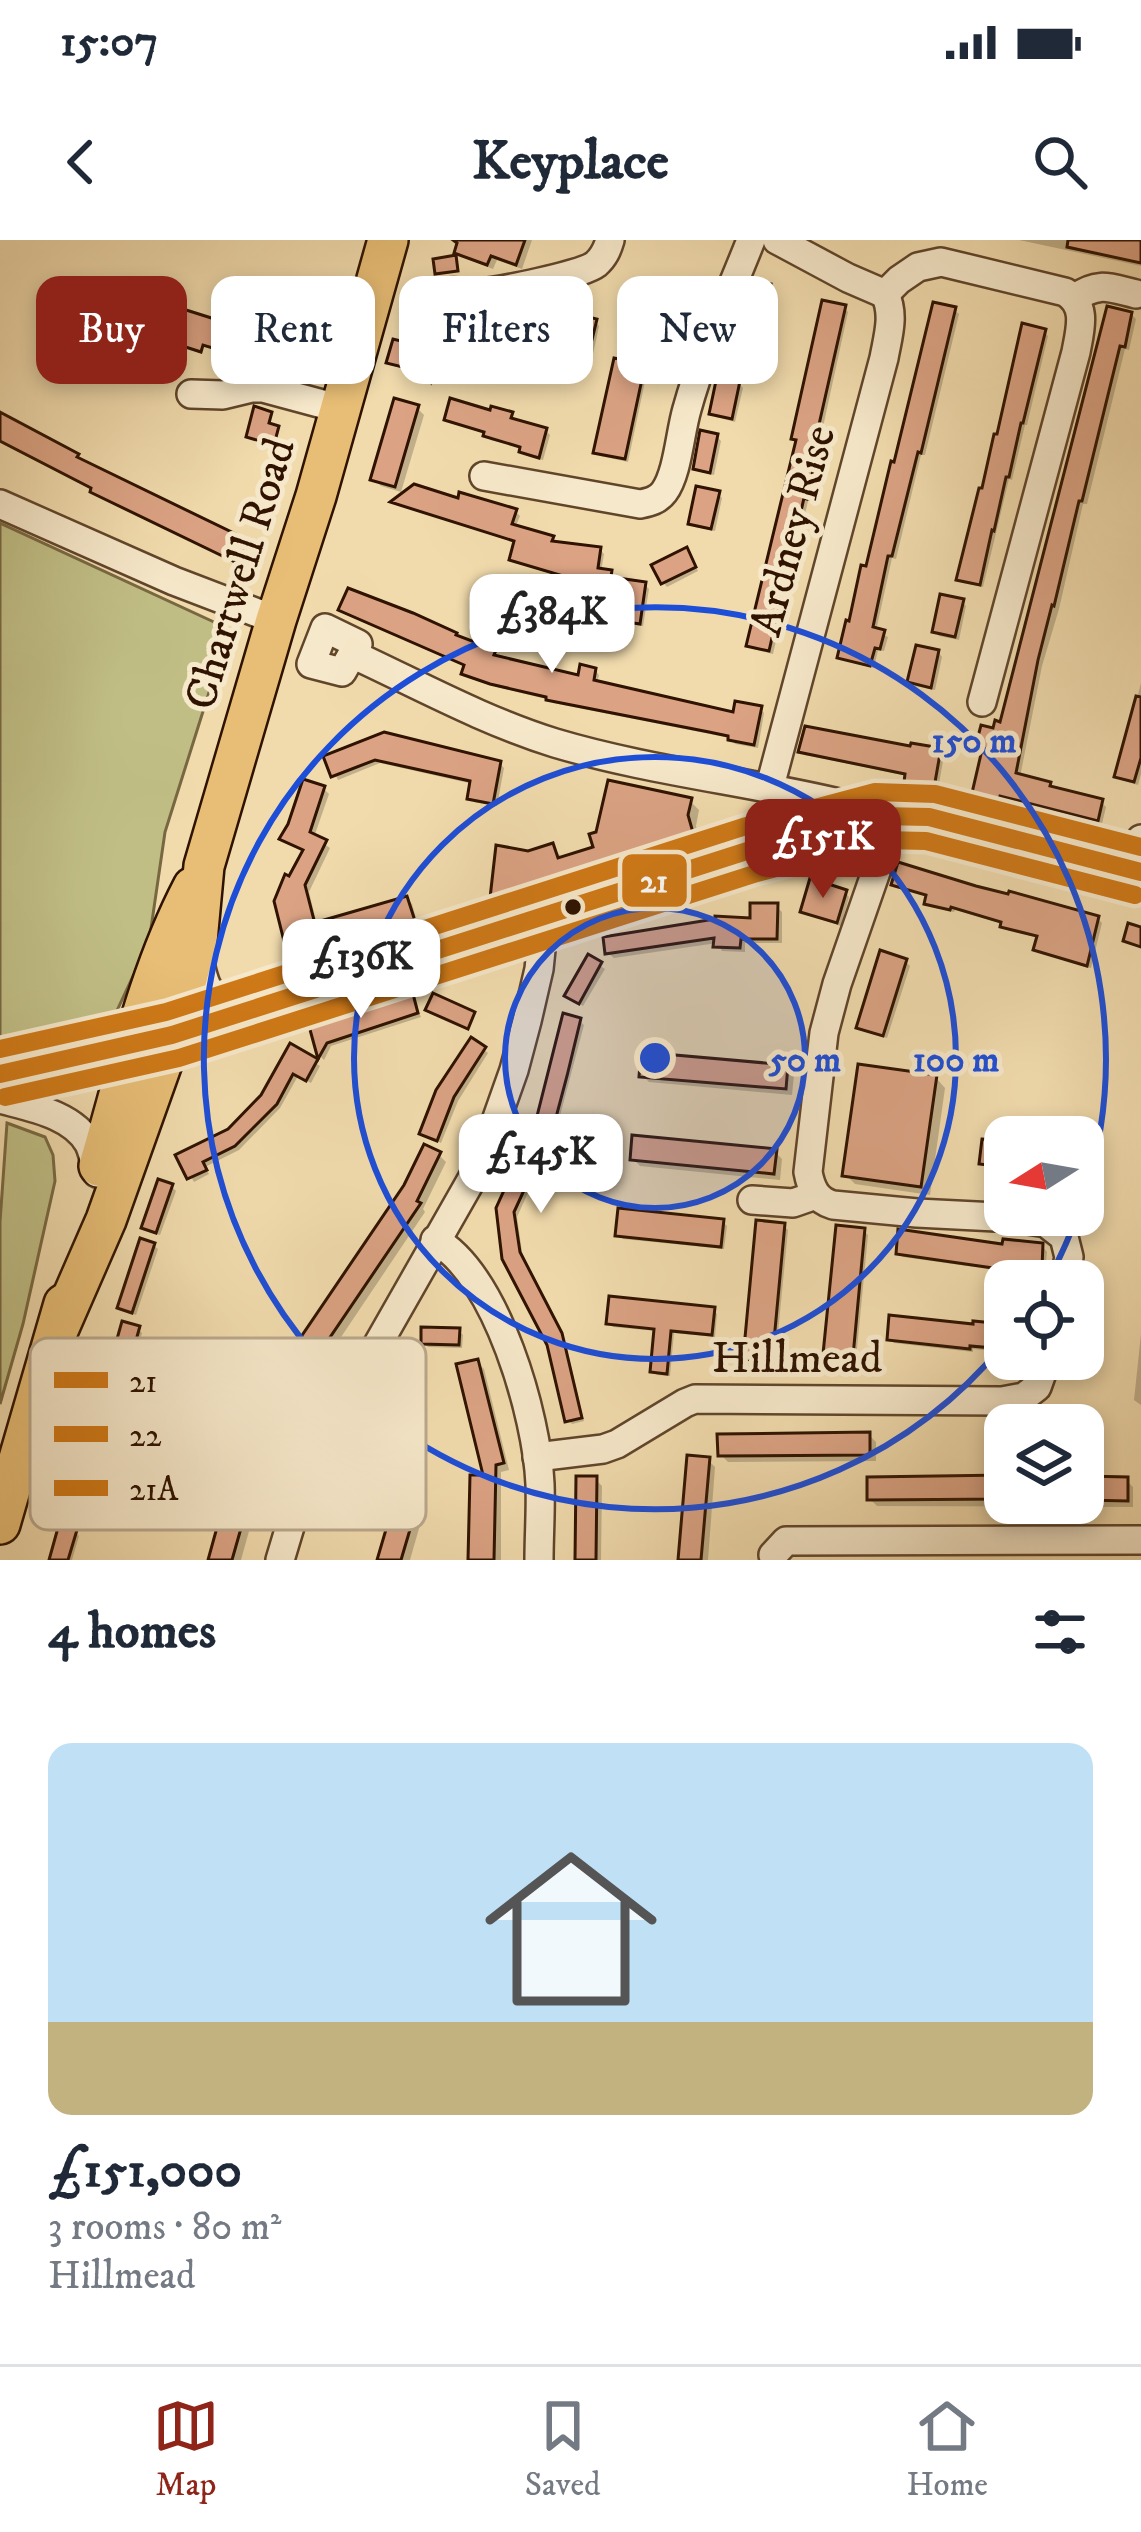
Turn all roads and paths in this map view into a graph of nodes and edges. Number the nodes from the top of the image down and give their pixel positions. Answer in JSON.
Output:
{"nodes":[{"id":1,"x":388,"y":240,"type":"edge"},
{"id":2,"x":610,"y":240,"type":"edge"},
{"id":3,"x":751,"y":240,"type":"edge"},
{"id":4,"x":777,"y":240,"type":"edge"},
{"id":5,"x":562,"y":276,"type":"edge"},
{"id":6,"x":886,"y":294,"type":"junction"},
{"id":7,"x":1136,"y":294,"type":"dead end"},
{"id":8,"x":1075,"y":298,"type":"junction"},
{"id":9,"x":190,"y":394,"type":"dead end"},
{"id":10,"x":341,"y":409,"type":"junction"},
{"id":11,"x":484,"y":476,"type":"dead end"},
{"id":12,"x":0,"y":504,"type":"edge"},
{"id":13,"x":276,"y":620,"type":"junction"},
{"id":14,"x":352,"y":654,"type":"dead end"},
{"id":15,"x":982,"y":702,"type":"dead end"},
{"id":16,"x":769,"y":790,"type":"junction"},
{"id":17,"x":867,"y":819,"type":"junction"},
{"id":18,"x":1141,"y":839,"type":"edge"},
{"id":19,"x":204,"y":866,"type":"junction"},
{"id":20,"x":1137,"y":871,"type":"edge"},
{"id":21,"x":537,"y":919,"type":"junction"},
{"id":22,"x":197,"y":941,"type":"junction"},
{"id":23,"x":237,"y":1016,"type":"junction"},
{"id":24,"x":172,"y":1035,"type":"junction"},
{"id":25,"x":133,"y":1045,"type":"junction"},
{"id":26,"x":0,"y":1074,"type":"edge"},
{"id":27,"x":0,"y":1099,"type":"edge"},
{"id":28,"x":97,"y":1173,"type":"junction"},
{"id":29,"x":816,"y":1195,"type":"junction"},
{"id":30,"x":752,"y":1199,"type":"dead end"},
{"id":31,"x":435,"y":1240,"type":"junction"},
{"id":32,"x":1068,"y":1260,"type":"edge"},
{"id":33,"x":58,"y":1330,"type":"junction"},
{"id":34,"x":56,"y":1338,"type":"edge"},
{"id":35,"x":382,"y":1338,"type":"edge"},
{"id":36,"x":1040,"y":1380,"type":"edge"},
{"id":37,"x":30,"y":1424,"type":"edge"},
{"id":38,"x":537,"y":1456,"type":"junction"},
{"id":39,"x":0,"y":1524,"type":"edge"},
{"id":40,"x":289,"y":1530,"type":"edge"},
{"id":41,"x":777,"y":1540,"type":"dead end"},
{"id":42,"x":1141,"y":1540,"type":"edge"},
{"id":43,"x":882,"y":1550,"type":"edge"},
{"id":44,"x":280,"y":1560,"type":"edge"},
{"id":45,"x":539,"y":1560,"type":"edge"}],
"edges":[{"from":1,"to":10,"type":"highway","name":"Chartwell Road"},
{"from":2,"to":5,"type":"street"},
{"from":3,"to":11,"type":"street"},
{"from":4,"to":6,"type":"street"},
{"from":6,"to":8,"type":"street"},
{"from":6,"to":16,"type":"street","name":"Ardney Rise"},
{"from":7,"to":8,"type":"street"},
{"from":8,"to":15,"type":"street"},
{"from":9,"to":10,"type":"street"},
{"from":10,"to":13,"type":"highway","name":"Chartwell Road"},
{"from":12,"to":13,"type":"street"},
{"from":13,"to":19,"type":"highway","name":"Chartwell Road"},
{"from":14,"to":16,"type":"street"},
{"from":16,"to":17,"type":"street"},
{"from":17,"to":20,"type":"street"},
{"from":17,"to":21,"type":"street"},
{"from":17,"to":29,"type":"street"},
{"from":18,"to":20,"type":"street"},
{"from":19,"to":22,"type":"highway","name":"Chartwell Road"},
{"from":19,"to":25,"type":"highway","name":"Chartwell Road"},
{"from":21,"to":23,"type":"street"},
{"from":21,"to":31,"type":"street"},
{"from":22,"to":23,"type":"street"},
{"from":22,"to":24,"type":"highway","name":"Chartwell Road"},
{"from":23,"to":24,"type":"street"},
{"from":24,"to":25,"type":"street"},
{"from":24,"to":33,"type":"highway","name":"Chartwell Road"},
{"from":25,"to":26,"type":"street"},
{"from":25,"to":28,"type":"highway","name":"Chartwell Road"},
{"from":27,"to":28,"type":"street"},
{"from":28,"to":33,"type":"highway","name":"Chartwell Road"},
{"from":29,"to":30,"type":"street"},
{"from":29,"to":32,"type":"street"},
{"from":31,"to":35,"type":"street"},
{"from":31,"to":38,"type":"street"},
{"from":33,"to":34,"type":"highway"},
{"from":36,"to":38,"type":"street","name":"Hillmead"},
{"from":37,"to":39,"type":"highway"},
{"from":38,"to":45,"type":"street"},
{"from":40,"to":44,"type":"street"},
{"from":41,"to":43,"type":"street"},
{"from":42,"to":43,"type":"street"}]}
